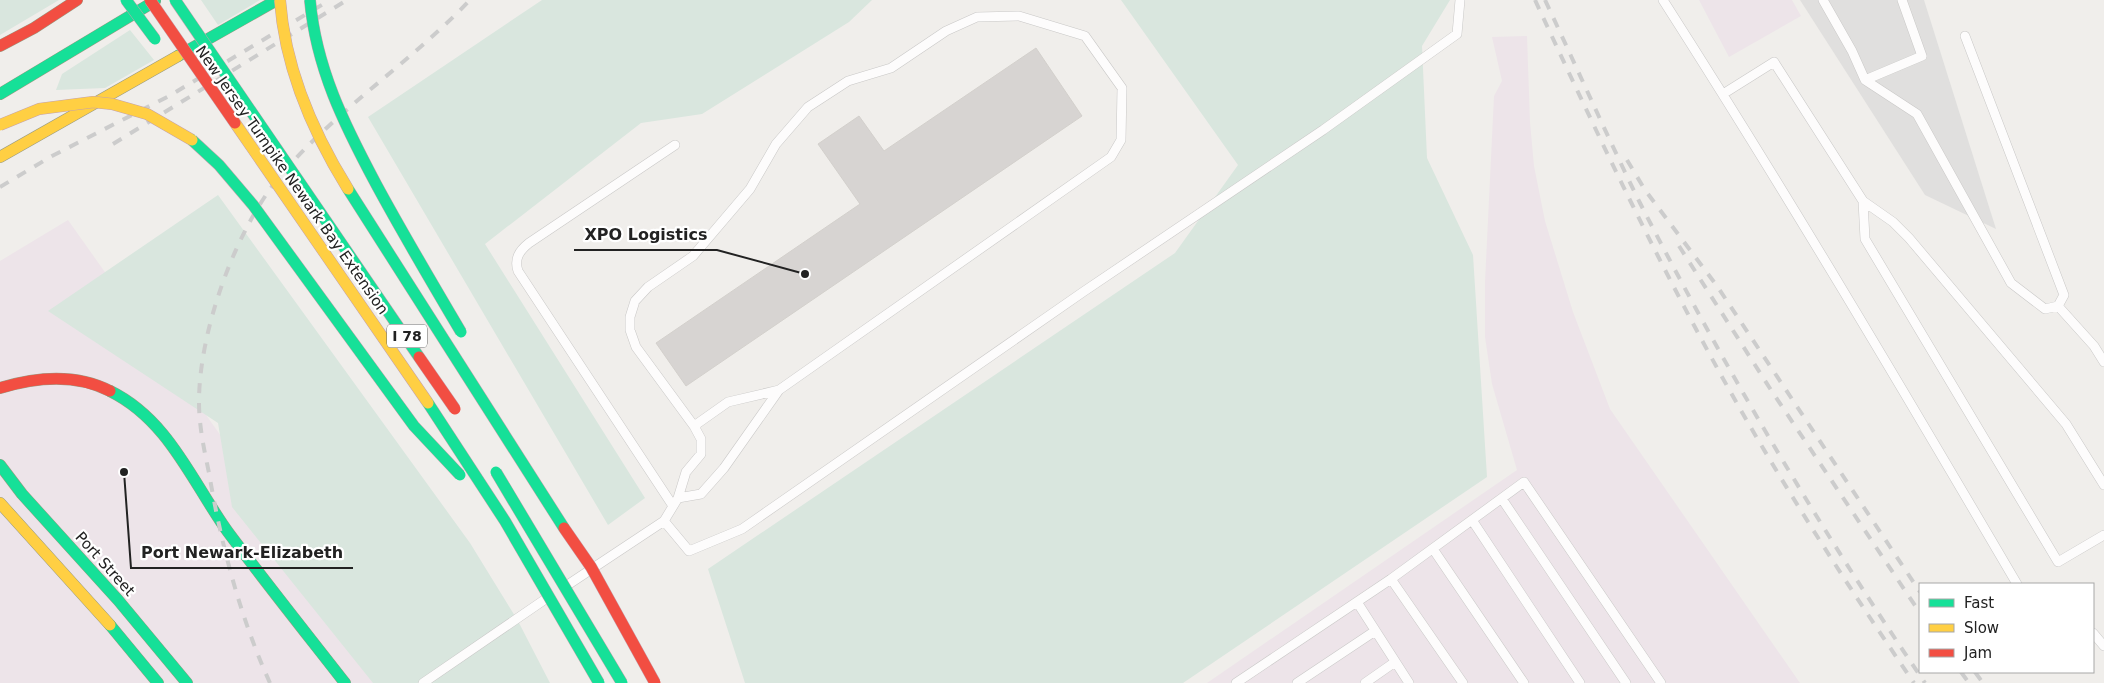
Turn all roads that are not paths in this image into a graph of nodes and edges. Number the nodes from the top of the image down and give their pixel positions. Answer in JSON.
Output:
{"nodes":[{"id":1,"x":77,"y":0,"type":"edge"},
{"id":2,"x":126,"y":0,"type":"edge"},
{"id":3,"x":150,"y":0,"type":"edge"},
{"id":4,"x":157,"y":0,"type":"edge"},
{"id":5,"x":175,"y":0,"type":"edge"},
{"id":6,"x":278,"y":0,"type":"edge"},
{"id":7,"x":310,"y":0,"type":"edge"},
{"id":8,"x":1460,"y":0,"type":"edge"},
{"id":9,"x":1663,"y":0,"type":"edge"},
{"id":10,"x":1823,"y":0,"type":"edge"},
{"id":11,"x":1902,"y":0,"type":"edge"},
{"id":12,"x":1964,"y":36,"type":"dead end"},
{"id":13,"x":0,"y":46,"type":"edge"},
{"id":14,"x":59,"y":59,"type":"junction"},
{"id":15,"x":178,"y":70,"type":"dead end"},
{"id":16,"x":1865,"y":80,"type":"junction"},
{"id":17,"x":0,"y":86,"type":"edge"},
{"id":18,"x":0,"y":94,"type":"edge"},
{"id":19,"x":1723,"y":94,"type":"junction"},
{"id":20,"x":0,"y":125,"type":"edge"},
{"id":21,"x":675,"y":145,"type":"dead end"},
{"id":22,"x":0,"y":157,"type":"edge"},
{"id":23,"x":274,"y":200,"type":"dead end"},
{"id":24,"x":1863,"y":202,"type":"junction"},
{"id":25,"x":334,"y":266,"type":"junction"},
{"id":26,"x":2058,"y":306,"type":"junction"},
{"id":27,"x":466,"y":340,"type":"dead end"},
{"id":28,"x":2104,"y":362,"type":"edge"},
{"id":29,"x":0,"y":388,"type":"edge"},
{"id":30,"x":779,"y":390,"type":"junction"},
{"id":31,"x":460,"y":417,"type":"dead end"},
{"id":32,"x":694,"y":426,"type":"junction"},
{"id":33,"x":490,"y":462,"type":"dead end"},
{"id":34,"x":538,"y":464,"type":"dead end"},
{"id":35,"x":0,"y":465,"type":"edge"},
{"id":36,"x":2104,"y":485,"type":"edge"},
{"id":37,"x":678,"y":498,"type":"junction"},
{"id":38,"x":1502,"y":499,"type":"junction"},
{"id":39,"x":0,"y":503,"type":"edge"},
{"id":40,"x":673,"y":506,"type":"junction"},
{"id":41,"x":1472,"y":520,"type":"junction"},
{"id":42,"x":505,"y":521,"type":"junction"},
{"id":43,"x":664,"y":521,"type":"junction"},
{"id":44,"x":2104,"y":535,"type":"edge"},
{"id":45,"x":1433,"y":549,"type":"junction"},
{"id":46,"x":591,"y":567,"type":"junction"},
{"id":47,"x":1391,"y":579,"type":"junction"},
{"id":48,"x":2016,"y":583,"type":"edge"},
{"id":49,"x":1357,"y":602,"type":"junction"},
{"id":50,"x":1375,"y":631,"type":"junction"},
{"id":51,"x":2094,"y":634,"type":"edge"},
{"id":52,"x":2104,"y":646,"type":"edge"},
{"id":53,"x":1395,"y":662,"type":"junction"},
{"id":54,"x":158,"y":683,"type":"edge"},
{"id":55,"x":187,"y":683,"type":"edge"},
{"id":56,"x":345,"y":683,"type":"edge"},
{"id":57,"x":423,"y":683,"type":"edge"},
{"id":58,"x":599,"y":683,"type":"edge"},
{"id":59,"x":622,"y":683,"type":"edge"},
{"id":60,"x":655,"y":683,"type":"edge"},
{"id":61,"x":1236,"y":683,"type":"edge"},
{"id":62,"x":1296,"y":683,"type":"edge"},
{"id":63,"x":1365,"y":683,"type":"edge"},
{"id":64,"x":1409,"y":683,"type":"edge"},
{"id":65,"x":1463,"y":683,"type":"edge"},
{"id":66,"x":1524,"y":683,"type":"edge"},
{"id":67,"x":1580,"y":683,"type":"edge"},
{"id":68,"x":1626,"y":683,"type":"edge"},
{"id":69,"x":1661,"y":683,"type":"edge"}],
"edges":[{"from":1,"to":13,"type":"main road"},
{"from":2,"to":15,"type":"main road","bridge":true},
{"from":3,"to":25,"type":"main road","name":"New Jersey Turnpike Newark Bay Extension","number":"I 78","bridge":true},
{"from":4,"to":14,"type":"main road"},
{"from":5,"to":31,"type":"main road","name":"New Jersey Turnpike Newark Bay Extension","number":"I 78","bridge":true},
{"from":6,"to":22,"type":"main road"},
{"from":6,"to":46,"type":"main road","bridge":true},
{"from":7,"to":27,"type":"main road","bridge":true},
{"from":8,"to":43,"type":"lane"},
{"from":9,"to":19,"type":"lane"},
{"from":10,"to":16,"type":"lane"},
{"from":11,"to":16,"type":"lane"},
{"from":12,"to":26,"type":"lane"},
{"from":14,"to":17,"type":"lane"},
{"from":14,"to":18,"type":"main road"},
{"from":16,"to":26,"type":"lane"},
{"from":19,"to":24,"type":"lane"},
{"from":19,"to":48,"type":"lane"},
{"from":20,"to":42,"type":"main road","bridge":true},
{"from":21,"to":40,"type":"lane"},
{"from":23,"to":25,"type":"main road","bridge":true},
{"from":24,"to":36,"type":"lane"},
{"from":24,"to":44,"type":"lane"},
{"from":25,"to":42,"type":"main road","name":"New Jersey Turnpike Newark Bay Extension","number":"I 78","bridge":true},
{"from":26,"to":28,"type":"lane"},
{"from":29,"to":56,"type":"main road"},
{"from":30,"to":32,"type":"lane"},
{"from":30,"to":32,"type":"lane"},
{"from":30,"to":37,"type":"lane"},
{"from":32,"to":37,"type":"lane"},
{"from":33,"to":59,"type":"main road","bridge":true},
{"from":34,"to":46,"type":"main road","bridge":true},
{"from":35,"to":55,"type":"main road","name":"Port Street"},
{"from":37,"to":40,"type":"lane"},
{"from":38,"to":41,"type":"lane"},
{"from":38,"to":68,"type":"lane"},
{"from":38,"to":69,"type":"lane"},
{"from":39,"to":54,"type":"main road"},
{"from":40,"to":43,"type":"lane"},
{"from":41,"to":45,"type":"lane"},
{"from":41,"to":67,"type":"lane"},
{"from":42,"to":58,"type":"main road","name":"New Jersey Turnpike Newark Bay Extension","number":"I 78","bridge":true},
{"from":43,"to":57,"type":"lane"},
{"from":45,"to":47,"type":"lane"},
{"from":45,"to":66,"type":"lane"},
{"from":46,"to":60,"type":"main road","bridge":true},
{"from":47,"to":49,"type":"lane"},
{"from":47,"to":65,"type":"lane"},
{"from":49,"to":50,"type":"lane"},
{"from":49,"to":61,"type":"lane"},
{"from":50,"to":53,"type":"lane"},
{"from":50,"to":62,"type":"lane"},
{"from":51,"to":52,"type":"lane"},
{"from":53,"to":63,"type":"lane"},
{"from":53,"to":64,"type":"lane"}]}
